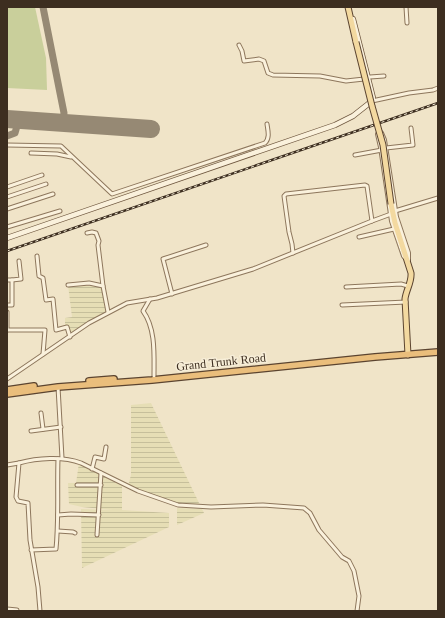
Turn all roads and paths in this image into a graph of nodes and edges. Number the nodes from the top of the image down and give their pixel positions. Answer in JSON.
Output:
{"nodes":[{"id":1,"x":348,"y":7,"type":"edge"},
{"id":2,"x":354,"y":7,"type":"edge"},
{"id":3,"x":406,"y":7,"type":"edge"},
{"id":4,"x":407,"y":23,"type":"dead end"},
{"id":5,"x":239,"y":45,"type":"dead end"},
{"id":6,"x":384,"y":76,"type":"dead end"},
{"id":7,"x":366,"y":78,"type":"junction"},
{"id":8,"x":438,"y":88,"type":"edge"},
{"id":9,"x":372,"y":101,"type":"junction"},
{"id":10,"x":368,"y":105,"type":"junction"},
{"id":11,"x":267,"y":124,"type":"dead end"},
{"id":12,"x":411,"y":128,"type":"dead end"},
{"id":13,"x":7,"y":145,"type":"edge"},
{"id":14,"x":384,"y":149,"type":"junction"},
{"id":15,"x":31,"y":153,"type":"dead end"},
{"id":16,"x":356,"y":155,"type":"dead end"},
{"id":17,"x":75,"y":158,"type":"junction"},
{"id":18,"x":42,"y":175,"type":"dead end"},
{"id":19,"x":46,"y":184,"type":"dead end"},
{"id":20,"x":7,"y":187,"type":"edge"},
{"id":21,"x":53,"y":194,"type":"dead end"},
{"id":22,"x":7,"y":197,"type":"edge"},
{"id":23,"x":438,"y":198,"type":"edge"},
{"id":24,"x":7,"y":209,"type":"edge"},
{"id":25,"x":60,"y":211,"type":"dead end"},
{"id":26,"x":396,"y":211,"type":"junction"},
{"id":27,"x":391,"y":214,"type":"junction"},
{"id":28,"x":372,"y":221,"type":"junction"},
{"id":29,"x":7,"y":227,"type":"edge"},
{"id":30,"x":394,"y":229,"type":"junction"},
{"id":31,"x":86,"y":233,"type":"dead end"},
{"id":32,"x":359,"y":237,"type":"dead end"},
{"id":33,"x":7,"y":238,"type":"edge"},
{"id":34,"x":206,"y":245,"type":"dead end"},
{"id":35,"x":293,"y":253,"type":"junction"},
{"id":36,"x":37,"y":256,"type":"dead end"},
{"id":37,"x":408,"y":260,"type":"junction"},
{"id":38,"x":19,"y":261,"type":"dead end"},
{"id":39,"x":7,"y":280,"type":"edge"},
{"id":40,"x":12,"y":280,"type":"junction"},
{"id":41,"x":68,"y":285,"type":"dead end"},
{"id":42,"x":103,"y":286,"type":"junction"},
{"id":43,"x":408,"y":286,"type":"junction"},
{"id":44,"x":346,"y":287,"type":"dead end"},
{"id":45,"x":7,"y":289,"type":"edge"},
{"id":46,"x":12,"y":289,"type":"junction"},
{"id":47,"x":172,"y":294,"type":"junction"},
{"id":48,"x":150,"y":299,"type":"junction"},
{"id":49,"x":406,"y":302,"type":"junction"},
{"id":50,"x":7,"y":305,"type":"edge"},
{"id":51,"x":342,"y":305,"type":"dead end"},
{"id":52,"x":7,"y":312,"type":"edge"},
{"id":53,"x":108,"y":312,"type":"junction"},
{"id":54,"x":7,"y":330,"type":"edge"},
{"id":55,"x":70,"y":337,"type":"junction"},
{"id":56,"x":438,"y":351,"type":"edge"},
{"id":57,"x":408,"y":353,"type":"junction"},
{"id":58,"x":43,"y":354,"type":"junction"},
{"id":59,"x":154,"y":376,"type":"junction"},
{"id":60,"x":7,"y":378,"type":"edge"},
{"id":61,"x":58,"y":387,"type":"junction"},
{"id":62,"x":7,"y":390,"type":"edge"},
{"id":63,"x":7,"y":394,"type":"edge"},
{"id":64,"x":41,"y":413,"type":"dead end"},
{"id":65,"x":61,"y":427,"type":"junction"},
{"id":66,"x":43,"y":429,"type":"junction"},
{"id":67,"x":31,"y":431,"type":"dead end"},
{"id":68,"x":106,"y":447,"type":"dead end"},
{"id":69,"x":62,"y":458,"type":"junction"},
{"id":70,"x":58,"y":459,"type":"junction"},
{"id":71,"x":19,"y":463,"type":"junction"},
{"id":72,"x":7,"y":465,"type":"edge"},
{"id":73,"x":92,"y":469,"type":"junction"},
{"id":74,"x":101,"y":473,"type":"junction"},
{"id":75,"x":77,"y":485,"type":"dead end"},
{"id":76,"x":100,"y":485,"type":"junction"},
{"id":77,"x":58,"y":515,"type":"junction"},
{"id":78,"x":99,"y":515,"type":"junction"},
{"id":79,"x":58,"y":531,"type":"junction"},
{"id":80,"x":75,"y":533,"type":"dead end"},
{"id":81,"x":97,"y":535,"type":"dead end"},
{"id":82,"x":31,"y":550,"type":"junction"},
{"id":83,"x":7,"y":609,"type":"edge"},
{"id":84,"x":17,"y":611,"type":"edge"},
{"id":85,"x":40,"y":611,"type":"edge"},
{"id":86,"x":357,"y":611,"type":"edge"}],
"edges":[{"from":1,"to":2,"type":"street"},
{"from":1,"to":7,"type":"main road"},
{"from":1,"to":37,"type":"main road","bridge":true},
{"from":3,"to":4,"type":"street"},
{"from":5,"to":7,"type":"street"},
{"from":6,"to":7,"type":"street"},
{"from":7,"to":9,"type":"main road"},
{"from":7,"to":10,"type":"main road"},
{"from":8,"to":9,"type":"street"},
{"from":9,"to":10,"type":"main road"},
{"from":10,"to":33,"type":"main road"},
{"from":11,"to":17,"type":"street"},
{"from":12,"to":14,"type":"street"},
{"from":13,"to":17,"type":"street"},
{"from":14,"to":16,"type":"street"},
{"from":14,"to":26,"type":"street"},
{"from":14,"to":27,"type":"street"},
{"from":15,"to":17,"type":"street"},
{"from":18,"to":20,"type":"street"},
{"from":19,"to":22,"type":"street"},
{"from":21,"to":24,"type":"street"},
{"from":23,"to":26,"type":"street"},
{"from":25,"to":29,"type":"street"},
{"from":26,"to":37,"type":"street"},
{"from":27,"to":28,"type":"street"},
{"from":27,"to":30,"type":"street"},
{"from":28,"to":35,"type":"street"},
{"from":28,"to":35,"type":"street"},
{"from":30,"to":32,"type":"street"},
{"from":30,"to":37,"type":"street"},
{"from":31,"to":42,"type":"street"},
{"from":34,"to":47,"type":"street"},
{"from":35,"to":47,"type":"street"},
{"from":36,"to":55,"type":"street"},
{"from":37,"to":43,"type":"main road"},
{"from":38,"to":40,"type":"street"},
{"from":39,"to":40,"type":"street"},
{"from":40,"to":46,"type":"street"},
{"from":41,"to":42,"type":"street"},
{"from":42,"to":53,"type":"street"},
{"from":43,"to":44,"type":"street"},
{"from":43,"to":49,"type":"main road"},
{"from":45,"to":46,"type":"street"},
{"from":46,"to":50,"type":"street"},
{"from":47,"to":48,"type":"street"},
{"from":48,"to":53,"type":"street"},
{"from":48,"to":59,"type":"street"},
{"from":49,"to":51,"type":"street"},
{"from":49,"to":57,"type":"main road"},
{"from":52,"to":54,"type":"street"},
{"from":53,"to":55,"type":"street"},
{"from":54,"to":58,"type":"street"},
{"from":55,"to":58,"type":"street"},
{"from":56,"to":57,"type":"highway","name":"Grand Trunk Road"},
{"from":57,"to":59,"type":"highway","name":"Grand Trunk Road"},
{"from":57,"to":61,"type":"highway","name":"Grand Trunk Road"},
{"from":58,"to":60,"type":"street"},
{"from":59,"to":62,"type":"highway","name":"Grand Trunk Road"},
{"from":61,"to":63,"type":"highway","name":"Grand Trunk Road"},
{"from":61,"to":65,"type":"street"},
{"from":64,"to":66,"type":"street"},
{"from":65,"to":66,"type":"street"},
{"from":65,"to":69,"type":"street"},
{"from":66,"to":67,"type":"street"},
{"from":68,"to":73,"type":"street"},
{"from":69,"to":70,"type":"street"},
{"from":69,"to":73,"type":"street"},
{"from":70,"to":71,"type":"street"},
{"from":70,"to":77,"type":"street"},
{"from":71,"to":72,"type":"street"},
{"from":71,"to":82,"type":"street"},
{"from":73,"to":74,"type":"street"},
{"from":74,"to":76,"type":"street"},
{"from":74,"to":86,"type":"street"},
{"from":75,"to":76,"type":"street"},
{"from":76,"to":78,"type":"street"},
{"from":77,"to":78,"type":"street"},
{"from":77,"to":79,"type":"street"},
{"from":78,"to":81,"type":"street"},
{"from":79,"to":80,"type":"street"},
{"from":79,"to":82,"type":"street"},
{"from":82,"to":85,"type":"street"},
{"from":83,"to":84,"type":"street"}]}
